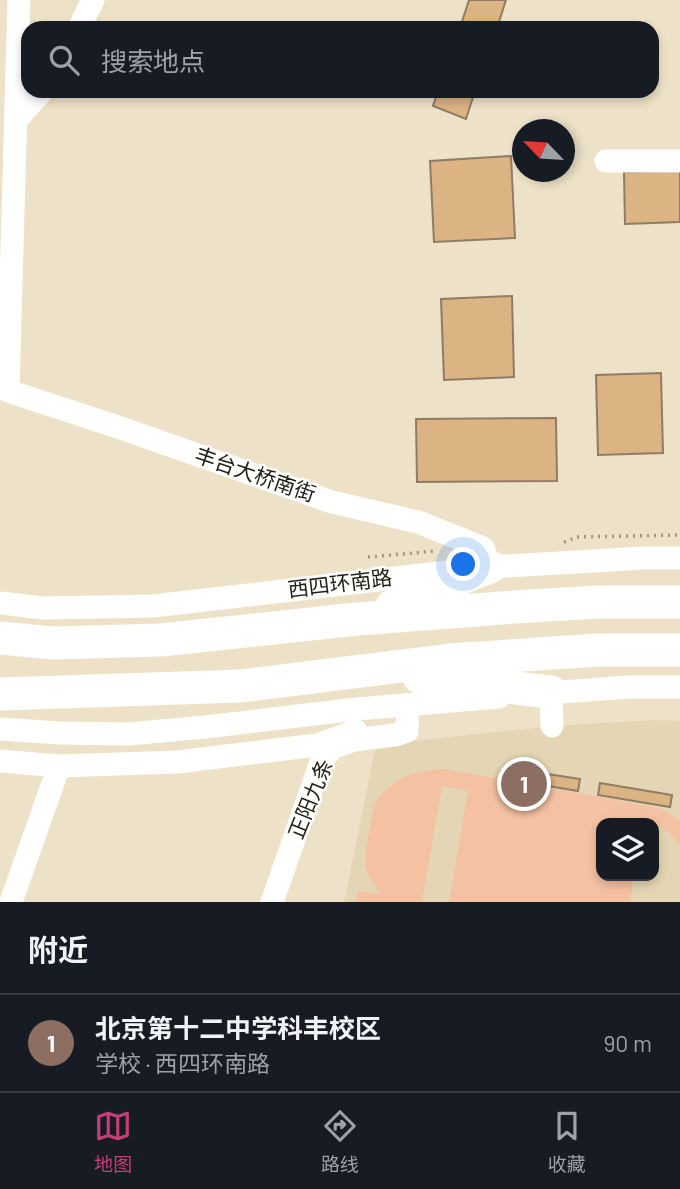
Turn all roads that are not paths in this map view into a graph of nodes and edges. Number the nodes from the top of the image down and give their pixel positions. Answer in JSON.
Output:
{"nodes":[{"id":1,"x":19,"y":0,"type":"edge"},
{"id":2,"x":93,"y":0,"type":"edge"},
{"id":3,"x":82,"y":21,"type":"edge"},
{"id":4,"x":36,"y":98,"type":"edge"},
{"id":5,"x":17,"y":119,"type":"junction"},
{"id":6,"x":606,"y":161,"type":"dead end"},
{"id":7,"x":680,"y":161,"type":"edge"},
{"id":8,"x":680,"y":558,"type":"edge"},
{"id":9,"x":490,"y":567,"type":"junction"},
{"id":10,"x":680,"y":602,"type":"edge"},
{"id":11,"x":0,"y":603,"type":"edge"},
{"id":12,"x":357,"y":619,"type":"junction"},
{"id":13,"x":0,"y":638,"type":"edge"},
{"id":14,"x":680,"y":650,"type":"edge"},
{"id":15,"x":365,"y":671,"type":"junction"},
{"id":16,"x":680,"y":687,"type":"edge"},
{"id":17,"x":551,"y":692,"type":"junction"},
{"id":18,"x":2,"y":695,"type":"edge"},
{"id":19,"x":408,"y":705,"type":"junction"},
{"id":20,"x":552,"y":726,"type":"dead end"},
{"id":21,"x":356,"y":727,"type":"junction"},
{"id":22,"x":0,"y":729,"type":"edge"},
{"id":23,"x":0,"y":761,"type":"edge"},
{"id":24,"x":58,"y":766,"type":"junction"},
{"id":25,"x":11,"y":902,"type":"edge"},
{"id":26,"x":272,"y":902,"type":"edge"}],
"edges":[{"from":1,"to":5,"type":"street"},
{"from":2,"to":3,"type":"street"},
{"from":4,"to":5,"type":"street"},
{"from":5,"to":9,"type":"street","name":"丰台大桥南街"},
{"from":6,"to":7,"type":"street"},
{"from":8,"to":9,"type":"street","name":"西四环南路"},
{"from":9,"to":11,"type":"street","name":"西四环南路"},
{"from":9,"to":12,"type":"highway"},
{"from":10,"to":12,"type":"highway","name":"西四环南路"},
{"from":12,"to":13,"type":"highway","name":"西四环南路"},
{"from":14,"to":15,"type":"highway"},
{"from":15,"to":17,"type":"highway"},
{"from":15,"to":18,"type":"highway"},
{"from":16,"to":17,"type":"street"},
{"from":17,"to":19,"type":"street"},
{"from":17,"to":20,"type":"street"},
{"from":19,"to":21,"type":"street"},
{"from":19,"to":21,"type":"street"},
{"from":21,"to":22,"type":"street"},
{"from":21,"to":24,"type":"street"},
{"from":21,"to":26,"type":"street","name":"正阳九条"},
{"from":23,"to":24,"type":"street"},
{"from":24,"to":25,"type":"street"}]}
